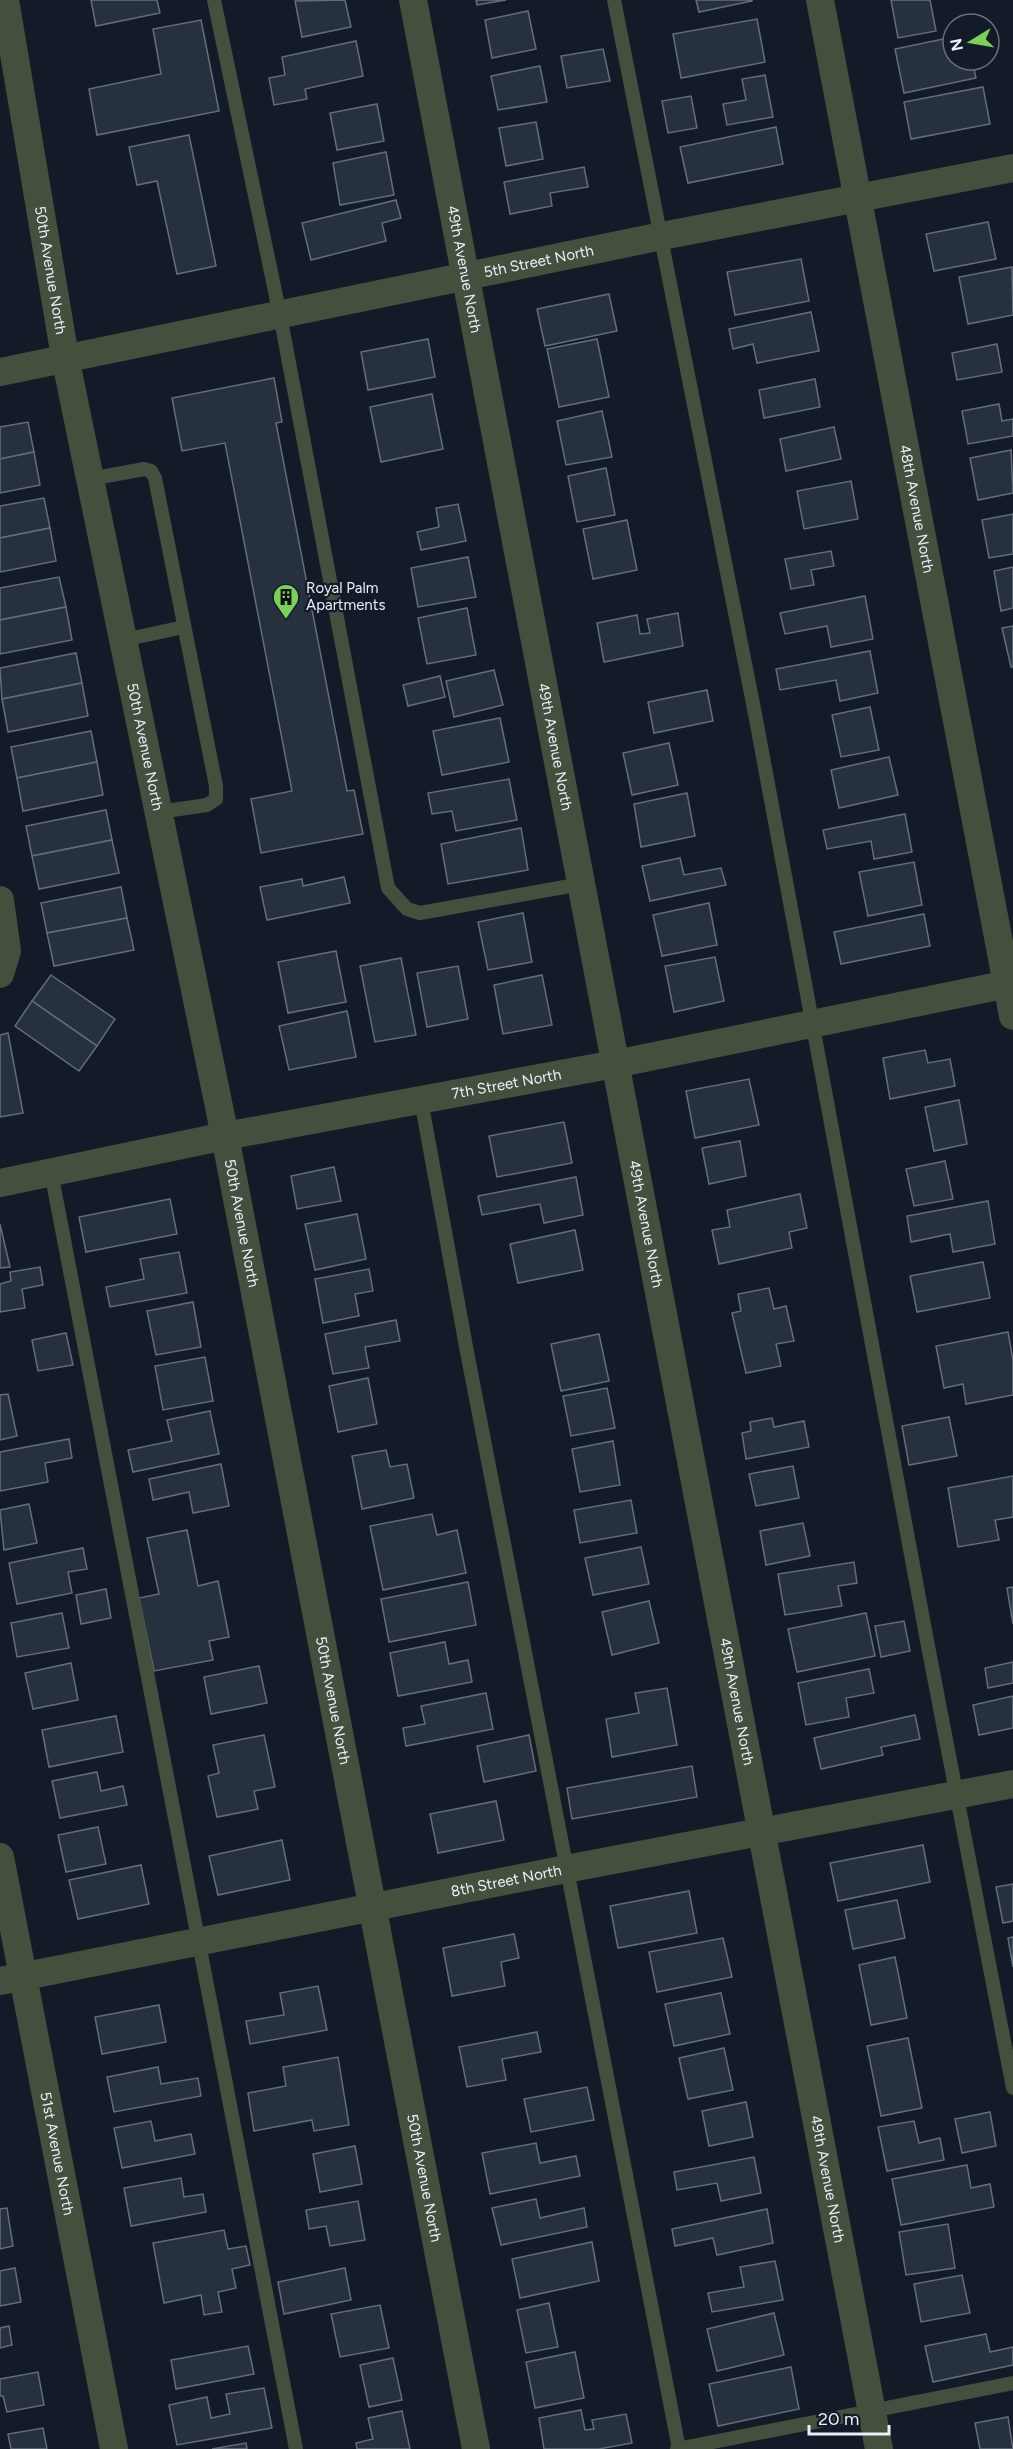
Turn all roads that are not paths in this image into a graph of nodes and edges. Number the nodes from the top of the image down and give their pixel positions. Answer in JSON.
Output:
{"nodes":[{"id":1,"x":5,"y":0,"type":"edge"},
{"id":2,"x":214,"y":0,"type":"edge"},
{"id":3,"x":413,"y":0,"type":"edge"},
{"id":4,"x":614,"y":0,"type":"edge"},
{"id":5,"x":820,"y":0,"type":"edge"},
{"id":6,"x":1013,"y":168,"type":"edge"},
{"id":7,"x":858,"y":200,"type":"junction"},
{"id":8,"x":662,"y":236,"type":"junction"},
{"id":9,"x":466,"y":277,"type":"junction"},
{"id":10,"x":280,"y":315,"type":"junction"},
{"id":11,"x":65,"y":357,"type":"junction"},
{"id":12,"x":0,"y":372,"type":"edge"},
{"id":13,"x":90,"y":479,"type":"junction"},
{"id":14,"x":184,"y":627,"type":"junction"},
{"id":15,"x":123,"y":640,"type":"junction"},
{"id":16,"x":159,"y":812,"type":"junction"},
{"id":17,"x":581,"y":884,"type":"junction"},
{"id":18,"x":0,"y":900,"type":"edge"},
{"id":19,"x":0,"y":974,"type":"edge"},
{"id":20,"x":1010,"y":983,"type":"edge"},
{"id":21,"x":1013,"y":1016,"type":"edge"},
{"id":22,"x":811,"y":1024,"type":"junction"},
{"id":23,"x":615,"y":1064,"type":"junction"},
{"id":24,"x":421,"y":1100,"type":"junction"},
{"id":25,"x":225,"y":1136,"type":"junction"},
{"id":26,"x":51,"y":1172,"type":"junction"},
{"id":27,"x":0,"y":1183,"type":"edge"},
{"id":28,"x":1013,"y":1784,"type":"edge"},
{"id":29,"x":957,"y":1794,"type":"junction"},
{"id":30,"x":761,"y":1833,"type":"junction"},
{"id":31,"x":0,"y":1857,"type":"edge"},
{"id":32,"x":566,"y":1869,"type":"junction"},
{"id":33,"x":372,"y":1908,"type":"junction"},
{"id":34,"x":197,"y":1941,"type":"junction"},
{"id":35,"x":11,"y":1979,"type":"edge"},
{"id":36,"x":1013,"y":2088,"type":"edge"},
{"id":37,"x":1013,"y":2383,"type":"edge"},
{"id":38,"x":872,"y":2412,"type":"junction"},
{"id":39,"x":114,"y":2449,"type":"edge"},
{"id":40,"x":296,"y":2449,"type":"edge"},
{"id":41,"x":476,"y":2449,"type":"edge"},
{"id":42,"x":678,"y":2449,"type":"edge"},
{"id":43,"x":879,"y":2449,"type":"edge"}],
"edges":[{"from":1,"to":11,"type":"street","name":"50th Avenue North"},
{"from":2,"to":10,"type":"lane"},
{"from":3,"to":9,"type":"street","name":"49th Avenue North"},
{"from":4,"to":8,"type":"lane"},
{"from":5,"to":7,"type":"street","name":"48th Avenue North"},
{"from":6,"to":7,"type":"street","name":"5th Street North"},
{"from":7,"to":8,"type":"street","name":"5th Street North"},
{"from":7,"to":20,"type":"street","name":"48th Avenue North"},
{"from":8,"to":9,"type":"street","name":"5th Street North"},
{"from":8,"to":22,"type":"lane"},
{"from":9,"to":10,"type":"street","name":"5th Street North"},
{"from":9,"to":17,"type":"street","name":"49th Avenue North"},
{"from":10,"to":11,"type":"street","name":"5th Street North"},
{"from":10,"to":17,"type":"lane"},
{"from":11,"to":12,"type":"street","name":"5th Street North"},
{"from":11,"to":13,"type":"street","name":"50th Avenue North"},
{"from":13,"to":14,"type":"lane"},
{"from":13,"to":15,"type":"street","name":"50th Avenue North"},
{"from":14,"to":15,"type":"lane"},
{"from":14,"to":16,"type":"lane"},
{"from":15,"to":16,"type":"street","name":"50th Avenue North"},
{"from":16,"to":25,"type":"street","name":"50th Avenue North"},
{"from":17,"to":23,"type":"street","name":"49th Avenue North"},
{"from":18,"to":19,"type":"street"},
{"from":20,"to":21,"type":"street","name":"48th Avenue North"},
{"from":20,"to":22,"type":"street","name":"7th Street North"},
{"from":22,"to":23,"type":"street","name":"7th Street North"},
{"from":22,"to":29,"type":"lane"},
{"from":23,"to":24,"type":"street","name":"7th Street North"},
{"from":23,"to":30,"type":"street","name":"49th Avenue North"},
{"from":24,"to":25,"type":"street","name":"7th Street North"},
{"from":24,"to":32,"type":"lane"},
{"from":25,"to":26,"type":"street","name":"7th Street North"},
{"from":25,"to":33,"type":"street","name":"50th Avenue North"},
{"from":26,"to":27,"type":"street","name":"7th Street North"},
{"from":26,"to":34,"type":"lane"},
{"from":28,"to":29,"type":"street","name":"8th Street North"},
{"from":29,"to":30,"type":"street","name":"8th Street North"},
{"from":29,"to":36,"type":"lane"},
{"from":30,"to":32,"type":"street","name":"8th Street North"},
{"from":30,"to":38,"type":"street","name":"49th Avenue North"},
{"from":31,"to":35,"type":"street","name":"51st Avenue North"},
{"from":32,"to":33,"type":"street","name":"8th Street North"},
{"from":32,"to":42,"type":"lane"},
{"from":33,"to":34,"type":"street","name":"8th Street North"},
{"from":33,"to":41,"type":"street","name":"50th Avenue North"},
{"from":34,"to":35,"type":"street","name":"8th Street North"},
{"from":34,"to":40,"type":"lane"},
{"from":35,"to":39,"type":"street","name":"51st Avenue North"},
{"from":37,"to":38,"type":"lane"},
{"from":38,"to":42,"type":"lane"},
{"from":38,"to":43,"type":"street","name":"49th Avenue North"}]}
